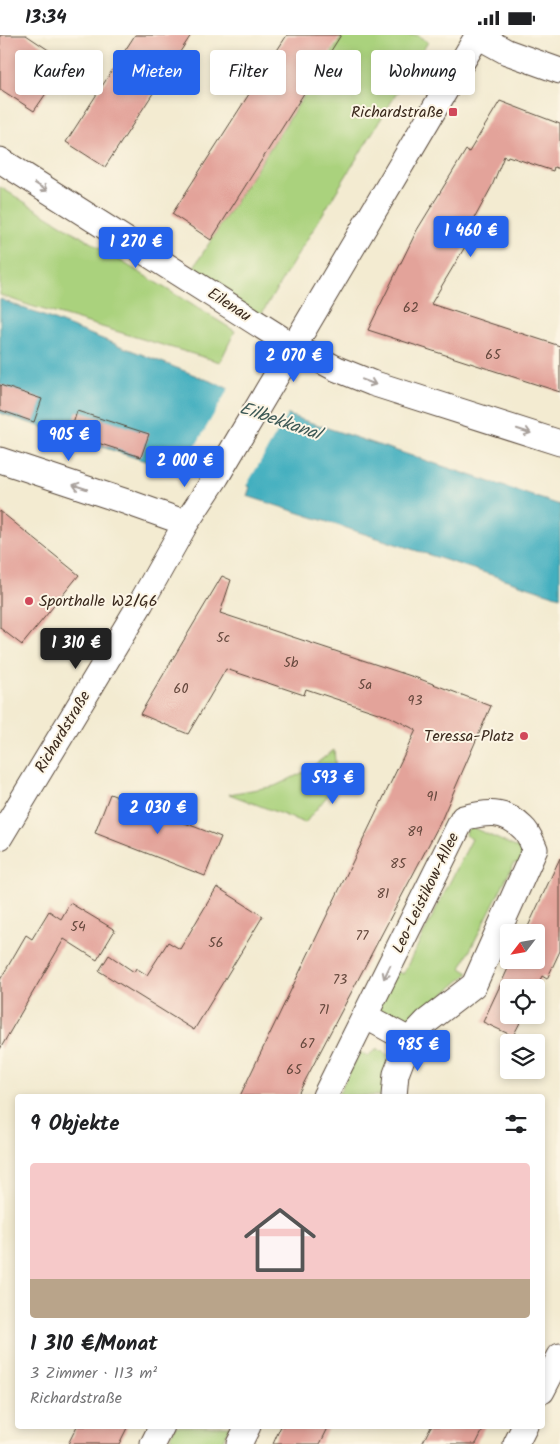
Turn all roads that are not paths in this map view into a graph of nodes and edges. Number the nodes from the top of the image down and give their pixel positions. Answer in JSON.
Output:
{"nodes":[{"id":1,"x":477,"y":35,"type":"edge"},
{"id":2,"x":560,"y":71,"type":"edge"},
{"id":3,"x":0,"y":160,"type":"edge"},
{"id":4,"x":294,"y":346,"type":"junction"},
{"id":5,"x":560,"y":443,"type":"edge"},
{"id":6,"x":0,"y":461,"type":"edge"},
{"id":7,"x":186,"y":523,"type":"junction"},
{"id":8,"x":0,"y":837,"type":"edge"},
{"id":9,"x":365,"y":1016,"type":"junction"},
{"id":10,"x":409,"y":1040,"type":"junction"},
{"id":11,"x":326,"y":1094,"type":"edge"},
{"id":12,"x":394,"y":1094,"type":"edge"},
{"id":13,"x":560,"y":1356,"type":"edge"},
{"id":14,"x":545,"y":1385,"type":"edge"},
{"id":15,"x":246,"y":1429,"type":"edge"},
{"id":16,"x":524,"y":1429,"type":"edge"},
{"id":17,"x":239,"y":1444,"type":"edge"},
{"id":18,"x":516,"y":1444,"type":"edge"}],
"edges":[{"from":1,"to":2,"type":"street"},
{"from":1,"to":4,"type":"street","name":"Richardstraße"},
{"from":3,"to":4,"type":"street","name":"Eilenau","one_way":true},
{"from":4,"to":5,"type":"street","name":"Eilenau","one_way":true},
{"from":4,"to":7,"type":"street","name":"Richardstraße"},
{"from":7,"to":6,"type":"street","one_way":true},
{"from":7,"to":8,"type":"street","name":"Richardstraße"},
{"from":9,"to":10,"type":"street"},
{"from":10,"to":9,"type":"street","name":"Leo-Leistikow-Allee","one_way":true},
{"from":9,"to":11,"type":"street","name":"Leo-Leistikow-Allee"},
{"from":10,"to":12,"type":"street","name":"Leo-Leistikow-Allee"},
{"from":13,"to":14,"type":"street"},
{"from":15,"to":17,"type":"street"},
{"from":16,"to":18,"type":"street"}]}
